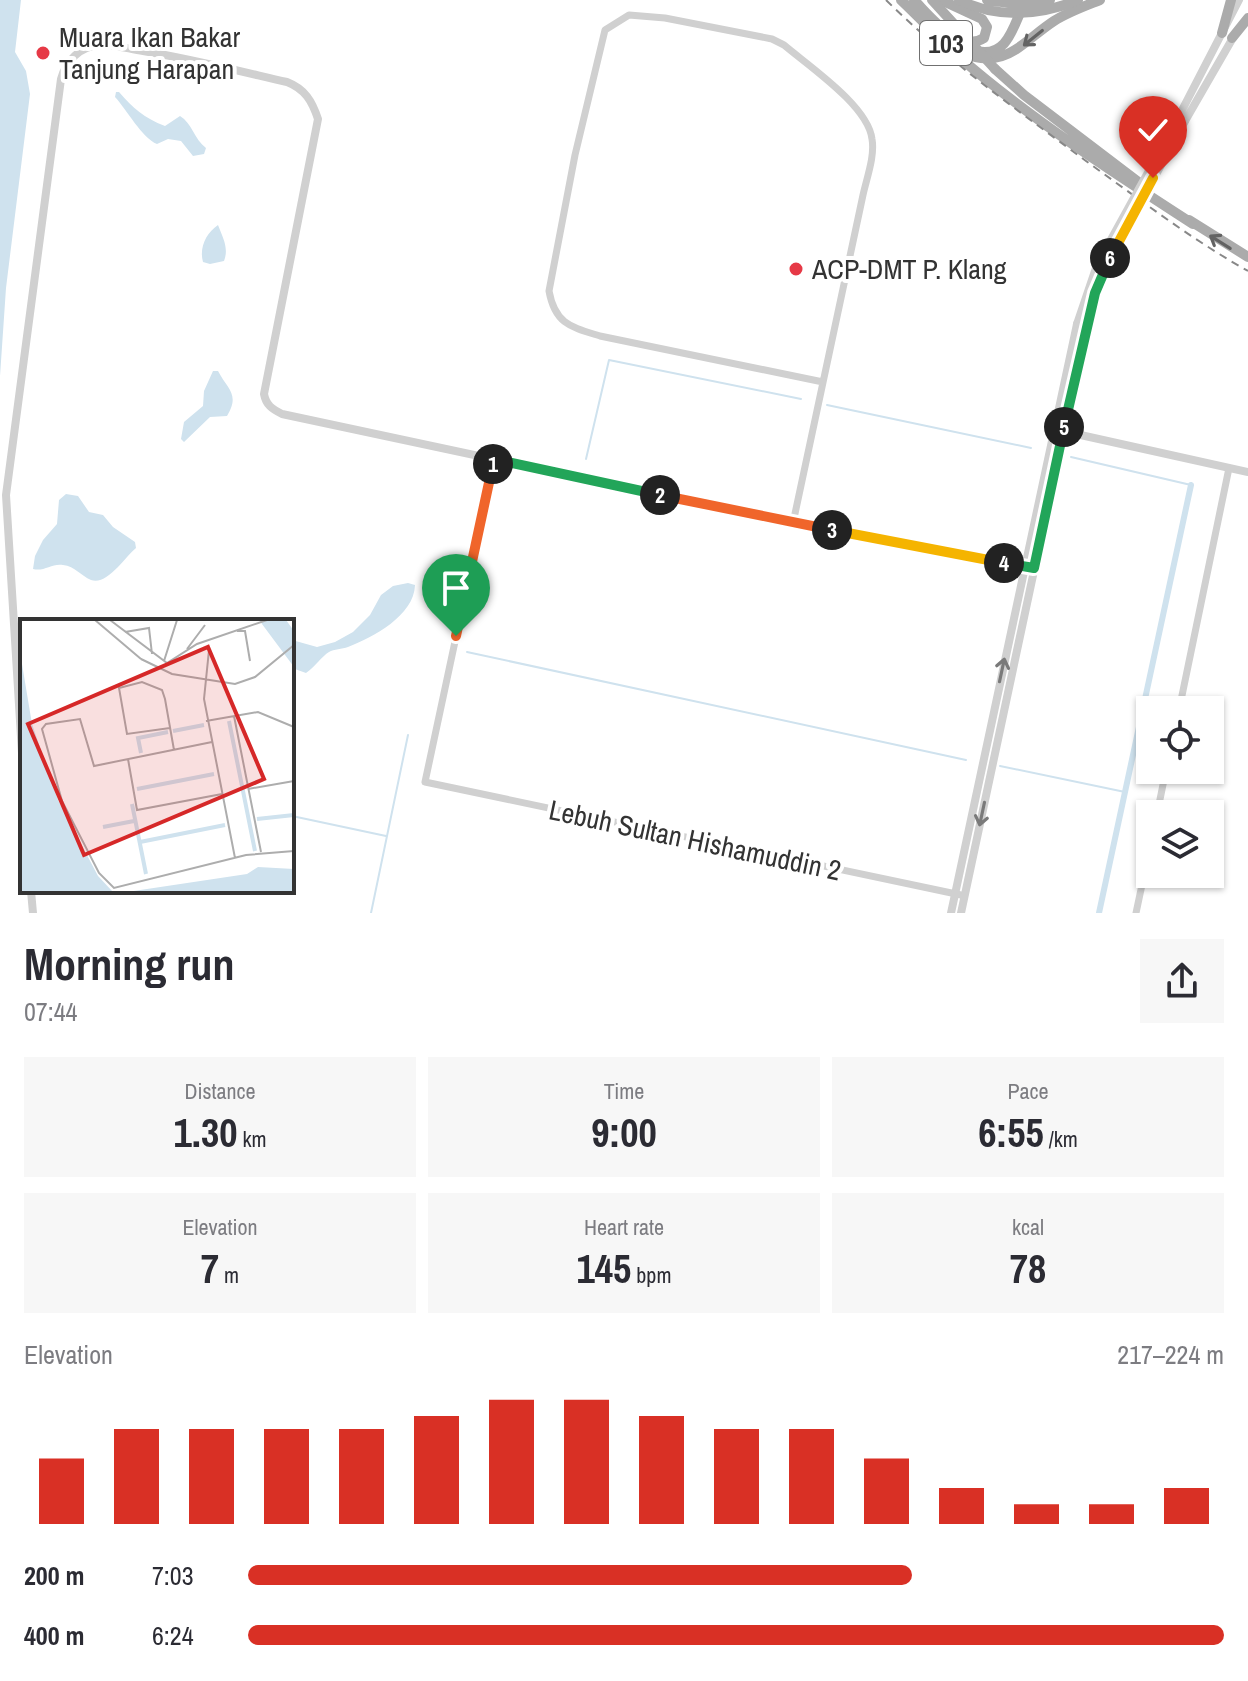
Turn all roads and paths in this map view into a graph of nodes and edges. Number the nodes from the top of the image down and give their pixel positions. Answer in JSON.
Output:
{"nodes":[{"id":1,"x":901,"y":0,"type":"edge"},
{"id":2,"x":914,"y":0,"type":"edge"},
{"id":3,"x":932,"y":0,"type":"edge"},
{"id":4,"x":941,"y":0,"type":"edge"},
{"id":5,"x":959,"y":0,"type":"edge"},
{"id":6,"x":987,"y":0,"type":"edge"},
{"id":7,"x":1028,"y":0,"type":"edge"},
{"id":8,"x":1050,"y":0,"type":"edge"},
{"id":9,"x":1078,"y":0,"type":"edge"},
{"id":10,"x":1100,"y":0,"type":"edge"},
{"id":11,"x":1231,"y":0,"type":"edge"},
{"id":12,"x":1239,"y":0,"type":"edge"},
{"id":13,"x":1248,"y":11,"type":"edge"},
{"id":14,"x":1248,"y":18,"type":"edge"},
{"id":15,"x":944,"y":35,"type":"junction"},
{"id":16,"x":1227,"y":36,"type":"junction"},
{"id":17,"x":1193,"y":224,"type":"junction"},
{"id":18,"x":1248,"y":257,"type":"edge"},
{"id":19,"x":1081,"y":325,"type":"junction"},
{"id":20,"x":823,"y":382,"type":"junction"},
{"id":21,"x":1053,"y":429,"type":"junction"},
{"id":22,"x":1063,"y":432,"type":"junction"},
{"id":23,"x":494,"y":459,"type":"junction"},
{"id":24,"x":1229,"y":468,"type":"junction"},
{"id":25,"x":1248,"y":472,"type":"edge"},
{"id":26,"x":793,"y":523,"type":"junction"},
{"id":27,"x":1029,"y":567,"type":"junction"},
{"id":28,"x":1182,"y":696,"type":"edge"},
{"id":29,"x":20,"y":724,"type":"edge"},
{"id":30,"x":1141,"y":888,"type":"edge"},
{"id":31,"x":31,"y":893,"type":"edge"},
{"id":32,"x":960,"y":895,"type":"junction"},
{"id":33,"x":33,"y":913,"type":"edge"},
{"id":34,"x":951,"y":913,"type":"edge"},
{"id":35,"x":961,"y":913,"type":"edge"},
{"id":36,"x":1136,"y":913,"type":"edge"}],
"edges":[{"from":1,"to":15,"type":"main road","number":"103"},
{"from":2,"to":15,"type":"main road"},
{"from":3,"to":17,"type":"main road","bridge":true},
{"from":4,"to":15,"type":"main road"},
{"from":5,"to":9,"type":"main road","number":"103","bridge":true},
{"from":6,"to":8,"type":"main road","number":"103","bridge":true},
{"from":7,"to":15,"type":"main road"},
{"from":10,"to":15,"type":"main road","one_way":true},
{"from":11,"to":16,"type":"main road"},
{"from":12,"to":16,"type":"street"},
{"from":13,"to":16,"type":"street"},
{"from":14,"to":16,"type":"main road"},
{"from":15,"to":17,"type":"main road","number":"103"},
{"from":16,"to":19,"type":"street","bridge":true},
{"from":18,"to":17,"type":"main road","number":"103","one_way":true},
{"from":19,"to":21,"type":"street"},
{"from":19,"to":22,"type":"street"},
{"from":20,"to":20,"type":"street"},
{"from":20,"to":26,"type":"street"},
{"from":21,"to":22,"type":"street"},
{"from":21,"to":27,"type":"street"},
{"from":22,"to":24,"type":"street"},
{"from":22,"to":27,"type":"street"},
{"from":23,"to":26,"type":"street"},
{"from":23,"to":29,"type":"street"},
{"from":23,"to":32,"type":"street","name":"Lebuh Sultan Hishamuddin 2"},
{"from":24,"to":25,"type":"street"},
{"from":24,"to":28,"type":"street"},
{"from":26,"to":27,"type":"street"},
{"from":27,"to":32,"type":"street"},
{"from":30,"to":36,"type":"street"},
{"from":31,"to":33,"type":"street"},
{"from":32,"to":34,"type":"street"},
{"from":32,"to":35,"type":"street"}]}
